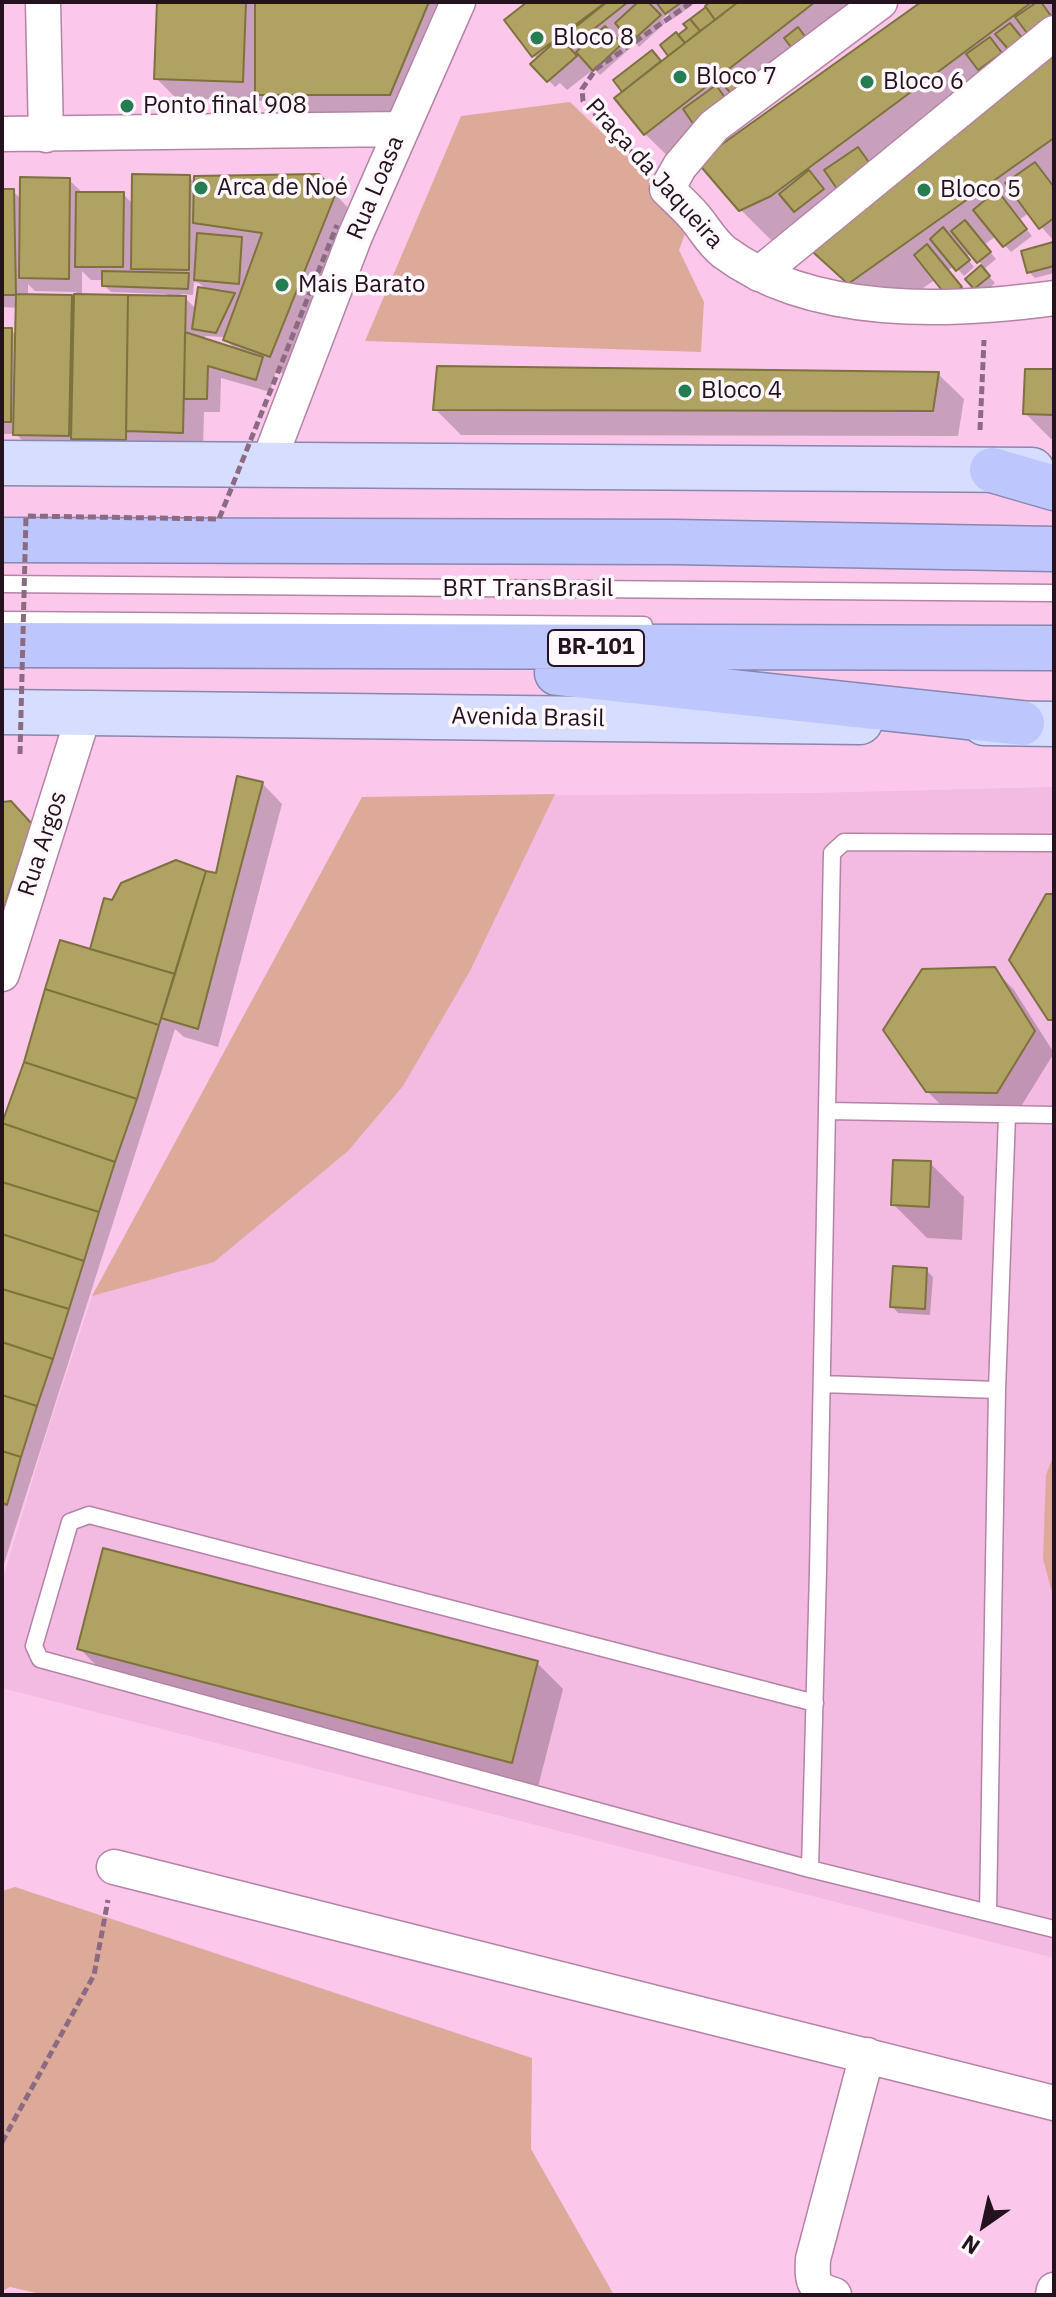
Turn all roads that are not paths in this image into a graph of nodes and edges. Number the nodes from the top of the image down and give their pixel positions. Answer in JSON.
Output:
{"nodes":[{"id":1,"x":43,"y":2,"type":"edge"},
{"id":2,"x":458,"y":2,"type":"edge"},
{"id":3,"x":880,"y":2,"type":"edge"},
{"id":4,"x":1054,"y":33,"type":"edge"},
{"id":5,"x":401,"y":129,"type":"junction"},
{"id":6,"x":2,"y":134,"type":"edge"},
{"id":7,"x":46,"y":135,"type":"junction"},
{"id":8,"x":759,"y":274,"type":"junction"},
{"id":9,"x":1054,"y":298,"type":"edge"},
{"id":10,"x":2,"y":463,"type":"edge"},
{"id":11,"x":267,"y":466,"type":"junction"},
{"id":12,"x":986,"y":470,"type":"junction"},
{"id":13,"x":1054,"y":470,"type":"edge"},
{"id":14,"x":1054,"y":488,"type":"edge"},
{"id":15,"x":2,"y":540,"type":"edge"},
{"id":16,"x":1054,"y":549,"type":"edge"},
{"id":17,"x":2,"y":584,"type":"edge"},
{"id":18,"x":1054,"y":593,"type":"edge"},
{"id":19,"x":2,"y":620,"type":"edge"},
{"id":20,"x":656,"y":625,"type":"dead end"},
{"id":21,"x":2,"y":645,"type":"edge"},
{"id":22,"x":320,"y":647,"type":"junction"},
{"id":23,"x":1054,"y":648,"type":"edge"},
{"id":24,"x":2,"y":712,"type":"edge"},
{"id":25,"x":84,"y":714,"type":"junction"},
{"id":26,"x":1038,"y":724,"type":"edge"},
{"id":27,"x":1054,"y":843,"type":"edge"},
{"id":28,"x":2,"y":974,"type":"edge"},
{"id":29,"x":828,"y":1111,"type":"junction"},
{"id":30,"x":1007,"y":1115,"type":"junction"},
{"id":31,"x":1054,"y":1115,"type":"edge"},
{"id":32,"x":822,"y":1384,"type":"junction"},
{"id":33,"x":997,"y":1390,"type":"junction"},
{"id":34,"x":815,"y":1703,"type":"junction"},
{"id":35,"x":114,"y":1867,"type":"road end"},
{"id":36,"x":810,"y":1869,"type":"junction"},
{"id":37,"x":988,"y":1912,"type":"junction"},
{"id":38,"x":1054,"y":1929,"type":"edge"},
{"id":39,"x":867,"y":2055,"type":"junction"},
{"id":40,"x":1054,"y":2103,"type":"edge"},
{"id":41,"x":834,"y":2295,"type":"edge"}],
"edges":[{"from":1,"to":7,"type":"street"},
{"from":2,"to":5,"type":"street","name":"Rua Loasa"},
{"from":3,"to":8,"type":"street","name":"Praça da Jaqueira"},
{"from":4,"to":8,"type":"street"},
{"from":5,"to":7,"type":"street"},
{"from":5,"to":11,"type":"street","name":"Rua Loasa"},
{"from":6,"to":7,"type":"street"},
{"from":8,"to":9,"type":"street","name":"Praça da Jaqueira"},
{"from":10,"to":11,"type":"main road"},
{"from":11,"to":12,"type":"main road"},
{"from":12,"to":13,"type":"main road"},
{"from":12,"to":14,"type":"highway"},
{"from":15,"to":16,"type":"highway"},
{"from":17,"to":18,"type":"lane","name":"BRT TransBrasil"},
{"from":19,"to":20,"type":"lane","name":"BRT TransBrasil"},
{"from":21,"to":22,"type":"highway","number":"BR-101"},
{"from":22,"to":23,"type":"highway","number":"BR-101"},
{"from":22,"to":26,"type":"highway"},
{"from":24,"to":25,"type":"main road","name":"Avenida Brasil"},
{"from":25,"to":26,"type":"main road","name":"Avenida Brasil"},
{"from":25,"to":28,"type":"street","name":"Rua Argos"},
{"from":27,"to":29,"type":"lane"},
{"from":29,"to":30,"type":"lane"},
{"from":29,"to":32,"type":"lane"},
{"from":30,"to":31,"type":"lane"},
{"from":30,"to":33,"type":"lane"},
{"from":32,"to":33,"type":"lane"},
{"from":32,"to":34,"type":"lane"},
{"from":33,"to":37,"type":"lane"},
{"from":34,"to":36,"type":"lane"},
{"from":34,"to":36,"type":"lane"},
{"from":35,"to":39,"type":"street"},
{"from":36,"to":37,"type":"lane"},
{"from":37,"to":38,"type":"lane"},
{"from":39,"to":40,"type":"street"},
{"from":39,"to":41,"type":"street"}]}
